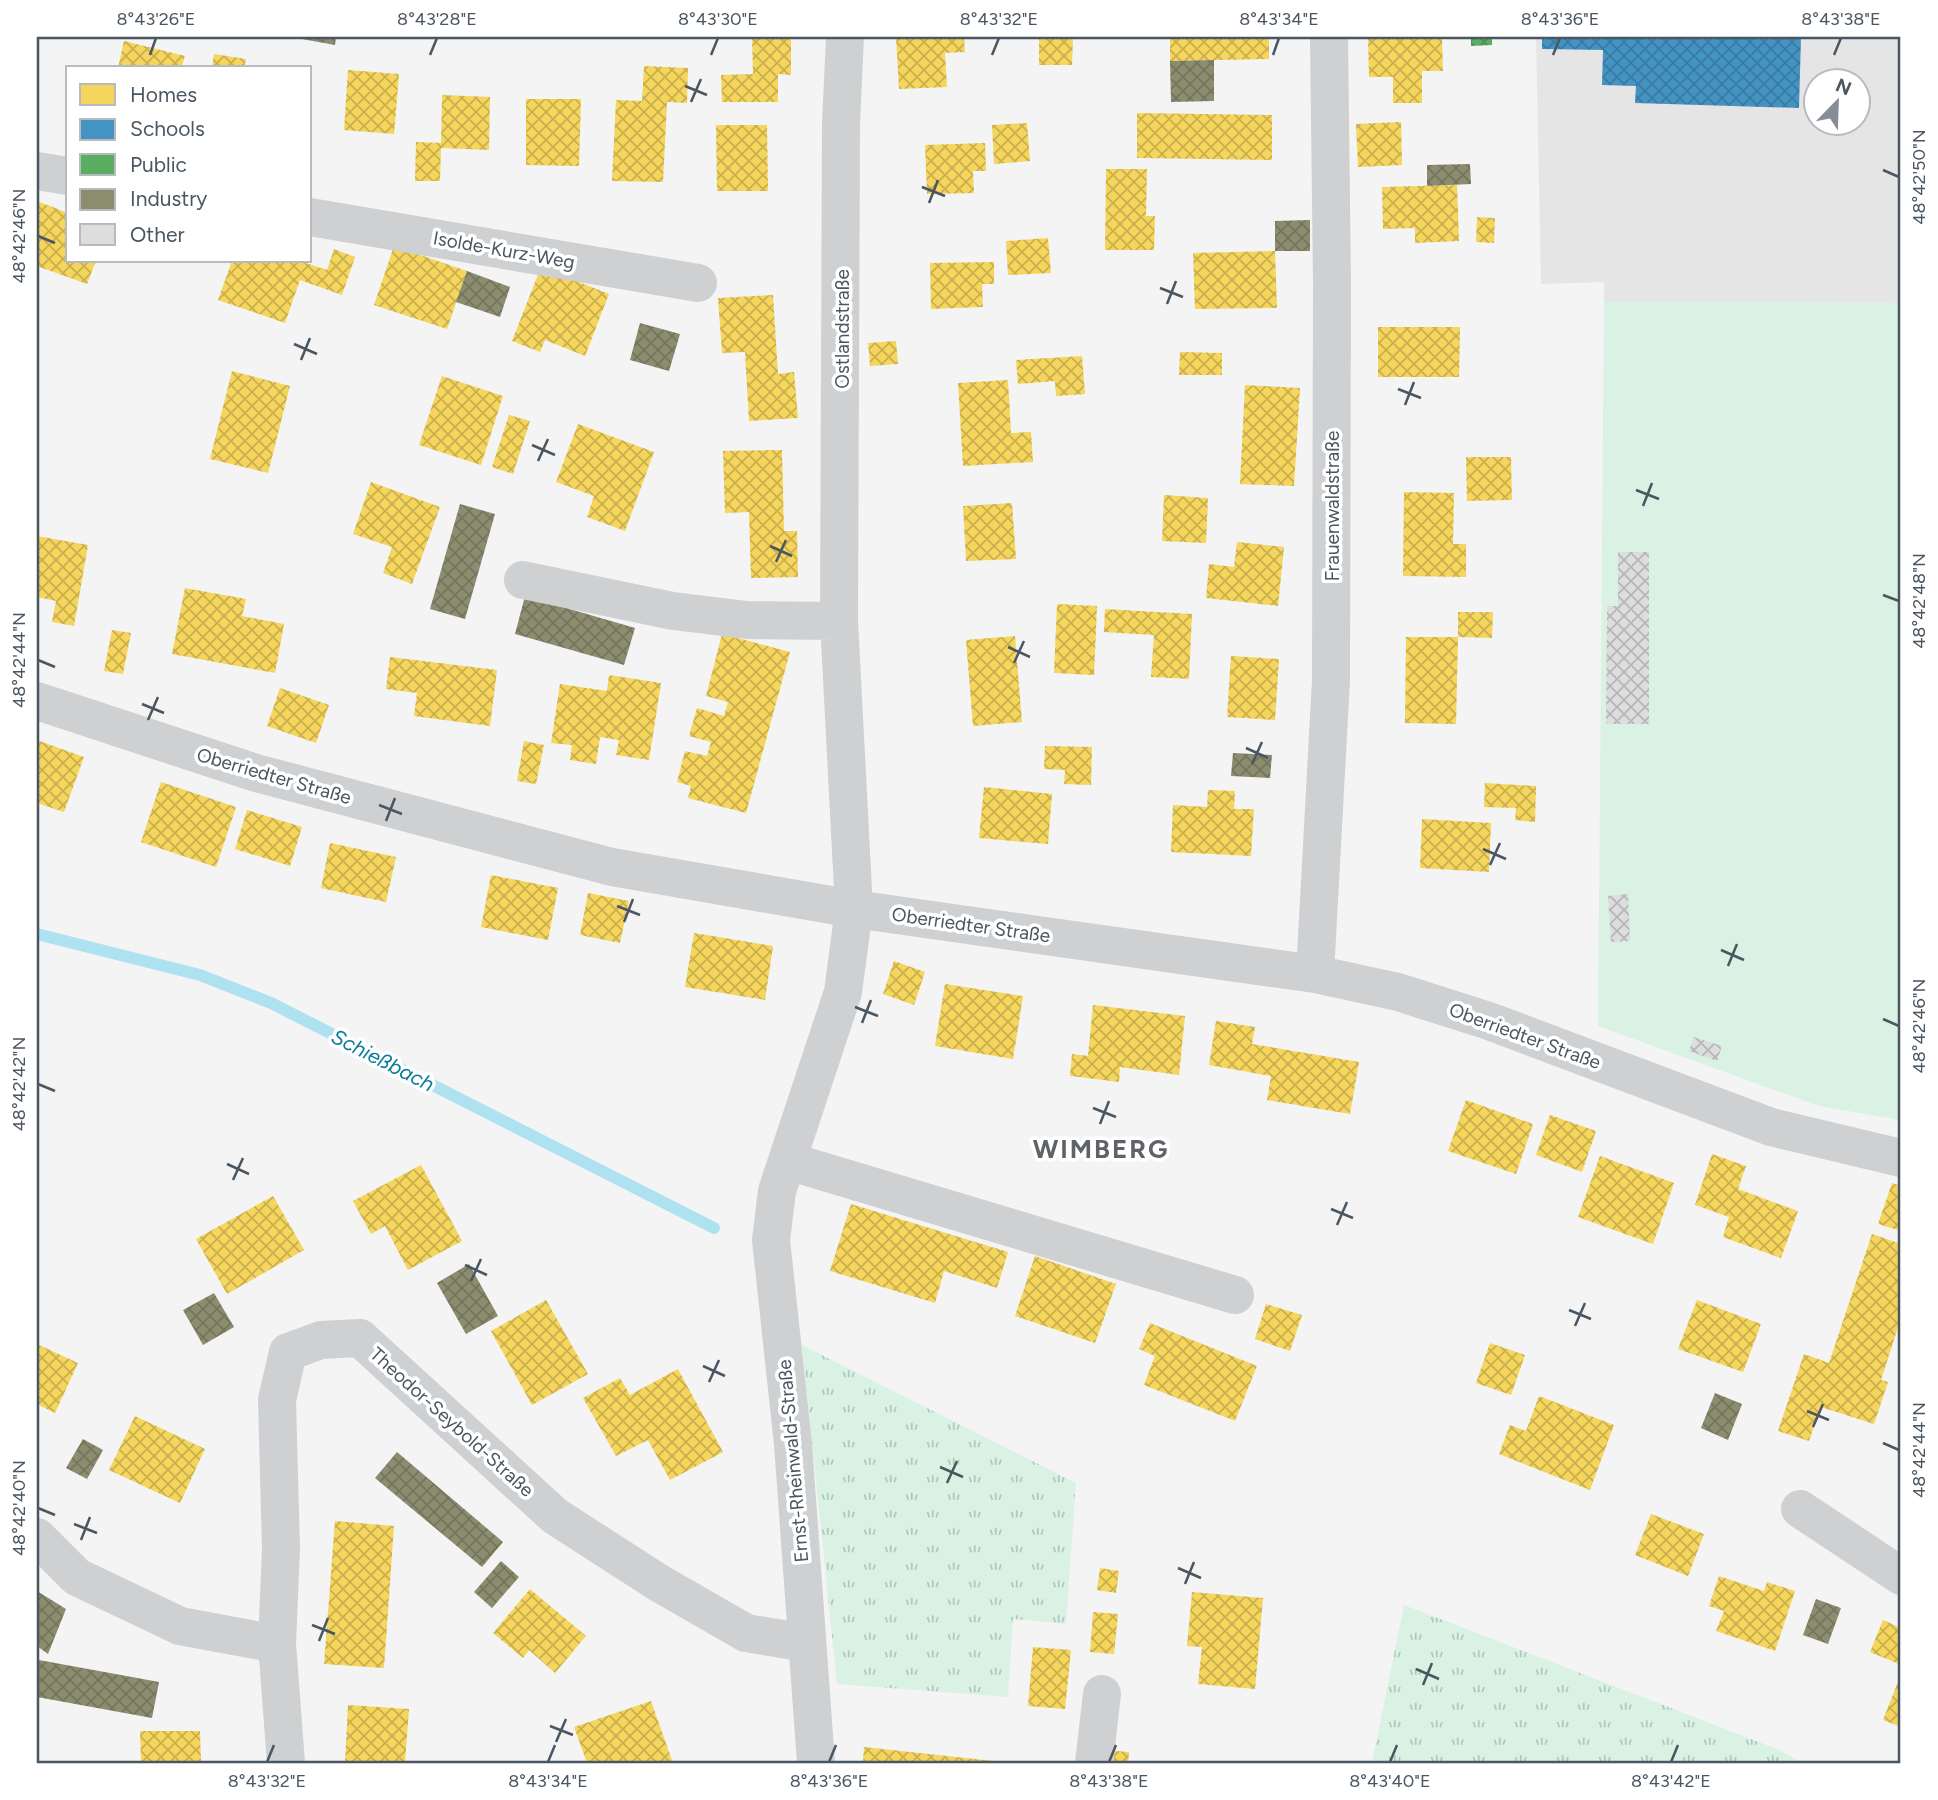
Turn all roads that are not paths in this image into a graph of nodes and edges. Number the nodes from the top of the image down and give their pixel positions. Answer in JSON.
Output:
{"nodes":[{"id":1,"x":845,"y":37,"type":"edge"},
{"id":2,"x":1329,"y":37,"type":"edge"},
{"id":3,"x":37,"y":171,"type":"edge"},
{"id":4,"x":66,"y":176,"type":"edge"},
{"id":5,"x":312,"y":217,"type":"edge"},
{"id":6,"x":698,"y":283,"type":"dead end"},
{"id":7,"x":523,"y":580,"type":"dead end"},
{"id":8,"x":839,"y":621,"type":"junction"},
{"id":9,"x":37,"y":701,"type":"edge"},
{"id":10,"x":854,"y":909,"type":"junction"},
{"id":11,"x":1315,"y":974,"type":"junction"},
{"id":12,"x":1901,"y":1158,"type":"edge"},
{"id":13,"x":788,"y":1161,"type":"junction"},
{"id":14,"x":1235,"y":1295,"type":"dead end"},
{"id":15,"x":1800,"y":1509,"type":"dead end"},
{"id":16,"x":37,"y":1537,"type":"edge"},
{"id":17,"x":1901,"y":1576,"type":"edge"},
{"id":18,"x":807,"y":1643,"type":"junction"},
{"id":19,"x":277,"y":1644,"type":"junction"},
{"id":20,"x":1102,"y":1694,"type":"dead end"},
{"id":21,"x":286,"y":1763,"type":"edge"},
{"id":22,"x":816,"y":1763,"type":"edge"},
{"id":23,"x":1094,"y":1763,"type":"edge"}],
"edges":[{"from":1,"to":8,"type":"street","name":"Ostlandstraße"},
{"from":2,"to":11,"type":"street","name":"Frauenwaldstraße"},
{"from":3,"to":4,"type":"street"},
{"from":5,"to":6,"type":"street","name":"Isolde-Kurz-Weg"},
{"from":7,"to":8,"type":"street"},
{"from":8,"to":10,"type":"street","name":"Ostlandstraße"},
{"from":9,"to":10,"type":"street","name":"Oberriedter Straße"},
{"from":10,"to":11,"type":"street","name":"Oberriedter Straße"},
{"from":10,"to":13,"type":"street","name":"Ernst-Rheinwald-Straße"},
{"from":11,"to":12,"type":"street","name":"Oberriedter Straße"},
{"from":13,"to":14,"type":"street"},
{"from":13,"to":18,"type":"street","name":"Ernst-Rheinwald-Straße"},
{"from":15,"to":17,"type":"street"},
{"from":16,"to":19,"type":"street"},
{"from":18,"to":19,"type":"street","name":"Theodor-Seybold-Straße"},
{"from":18,"to":22,"type":"street","name":"Ernst-Rheinwald-Straße"},
{"from":19,"to":21,"type":"street"},
{"from":20,"to":23,"type":"street"}]}
